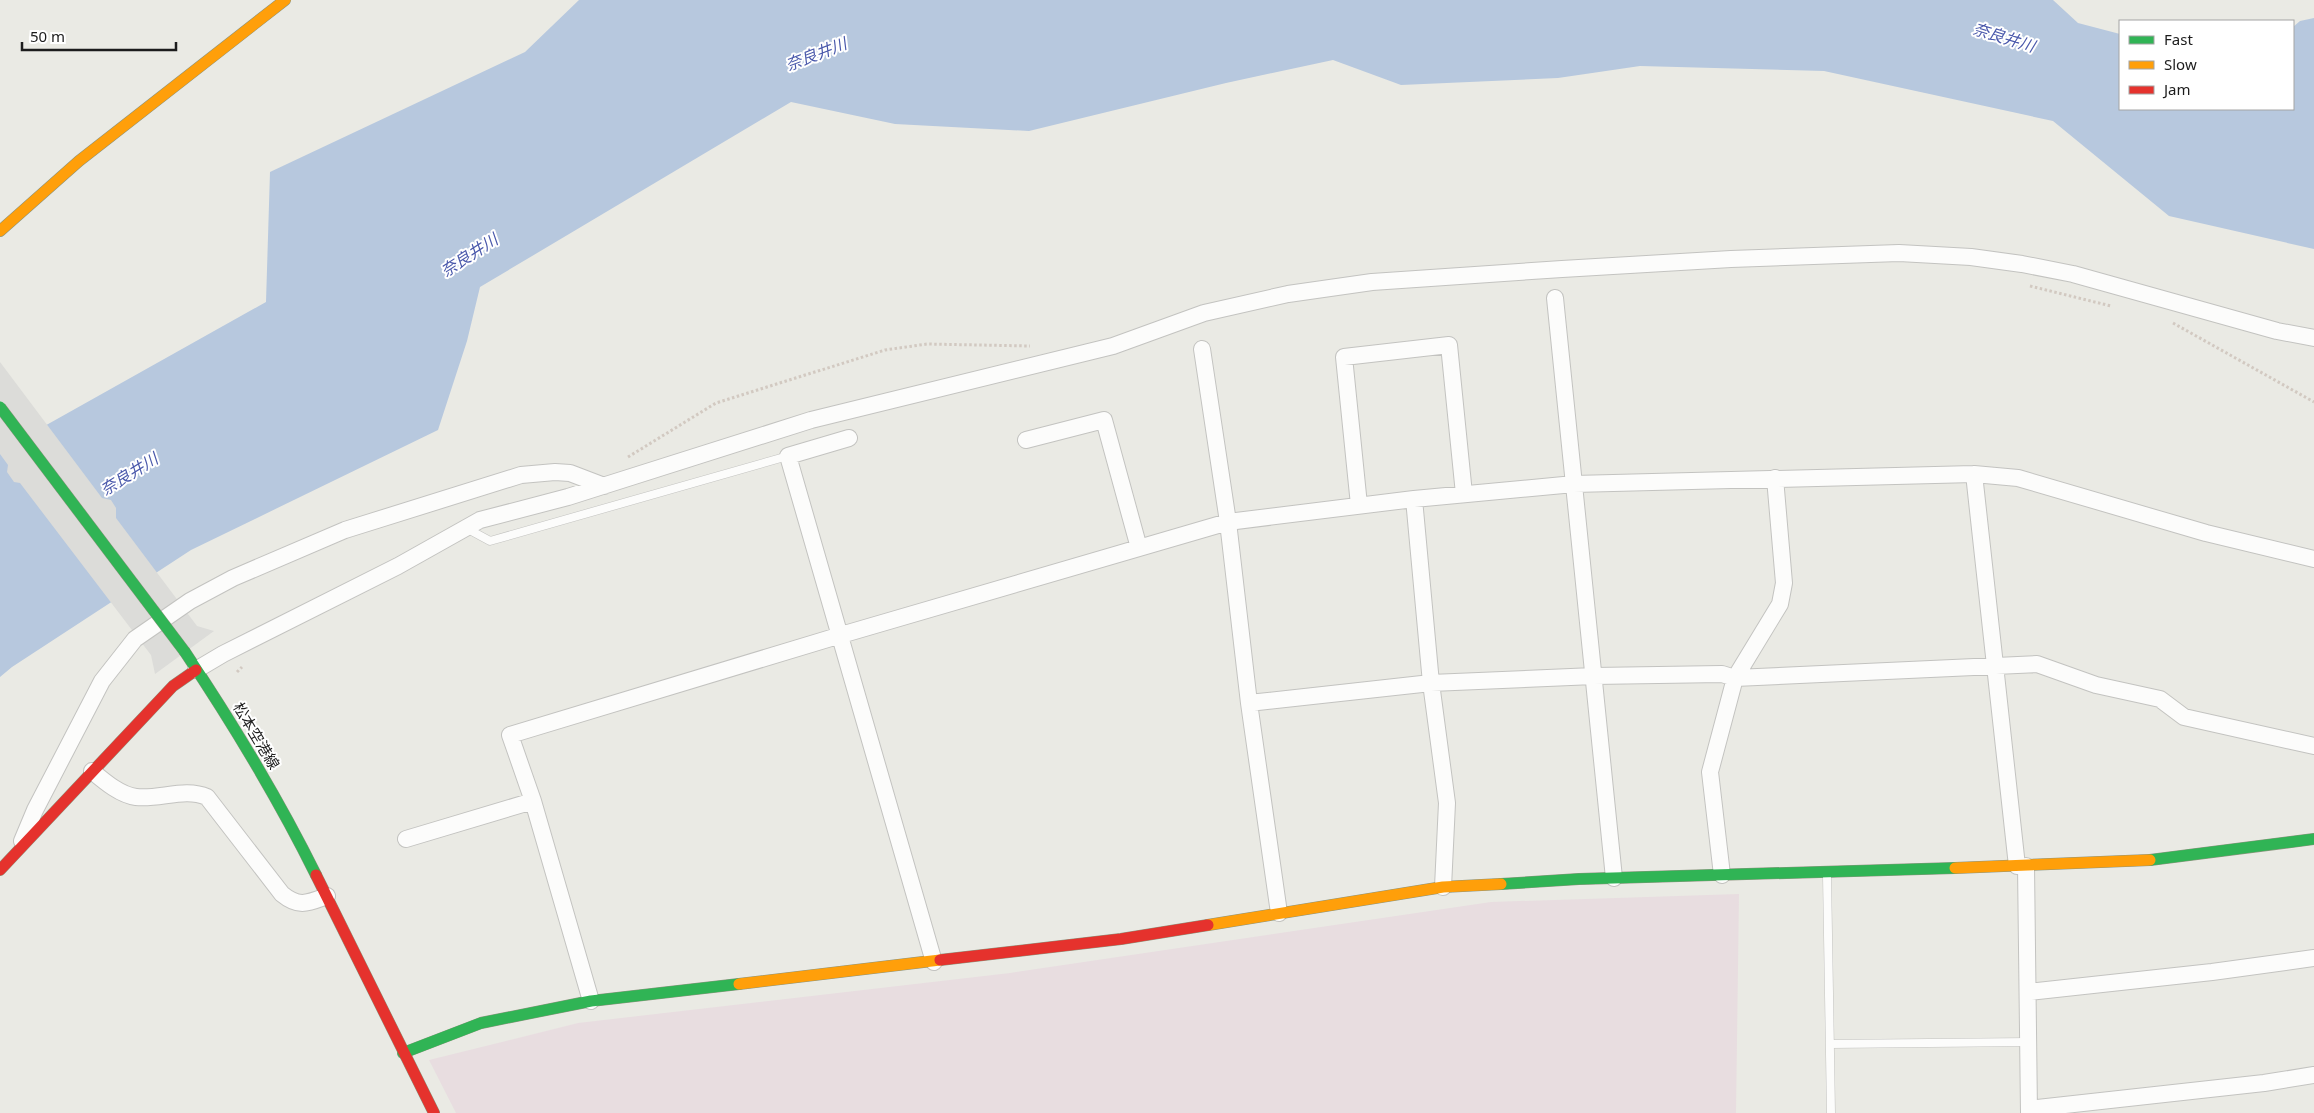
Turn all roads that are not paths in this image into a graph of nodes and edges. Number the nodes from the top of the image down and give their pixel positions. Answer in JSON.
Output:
{"nodes":[{"id":1,"x":286,"y":0,"type":"edge"},
{"id":2,"x":0,"y":230,"type":"edge"},
{"id":3,"x":1555,"y":298,"type":"dead end"},
{"id":4,"x":2314,"y":338,"type":"edge"},
{"id":5,"x":1202,"y":349,"type":"dead end"},
{"id":6,"x":0,"y":407,"type":"edge"},
{"id":7,"x":849,"y":438,"type":"dead end"},
{"id":8,"x":1026,"y":440,"type":"dead end"},
{"id":9,"x":788,"y":456,"type":"junction"},
{"id":10,"x":1974,"y":474,"type":"junction"},
{"id":11,"x":1775,"y":478,"type":"junction"},
{"id":12,"x":1574,"y":484,"type":"junction"},
{"id":13,"x":604,"y":486,"type":"junction"},
{"id":14,"x":1464,"y":494,"type":"junction"},
{"id":15,"x":1414,"y":499,"type":"junction"},
{"id":16,"x":1359,"y":505,"type":"junction"},
{"id":17,"x":1228,"y":522,"type":"junction"},
{"id":18,"x":466,"y":528,"type":"junction"},
{"id":19,"x":1139,"y":548,"type":"junction"},
{"id":20,"x":2314,"y":559,"type":"edge"},
{"id":21,"x":840,"y":635,"type":"junction"},
{"id":22,"x":1996,"y":668,"type":"junction"},
{"id":23,"x":196,"y":670,"type":"junction"},
{"id":24,"x":1594,"y":676,"type":"junction"},
{"id":25,"x":1735,"y":678,"type":"junction"},
{"id":26,"x":1432,"y":683,"type":"junction"},
{"id":27,"x":1249,"y":703,"type":"junction"},
{"id":28,"x":2314,"y":746,"type":"edge"},
{"id":29,"x":92,"y":771,"type":"junction"},
{"id":30,"x":533,"y":802,"type":"junction"},
{"id":31,"x":406,"y":839,"type":"dead end"},
{"id":32,"x":2314,"y":839,"type":"edge"},
{"id":33,"x":16,"y":854,"type":"junction"},
{"id":34,"x":2021,"y":866,"type":"junction"},
{"id":35,"x":0,"y":870,"type":"edge"},
{"id":36,"x":1827,"y":873,"type":"junction"},
{"id":37,"x":1722,"y":875,"type":"junction"},
{"id":38,"x":1614,"y":878,"type":"junction"},
{"id":39,"x":1443,"y":886,"type":"junction"},
{"id":40,"x":327,"y":896,"type":"junction"},
{"id":41,"x":1279,"y":913,"type":"junction"},
{"id":42,"x":2314,"y":958,"type":"edge"},
{"id":43,"x":934,"y":962,"type":"junction"},
{"id":44,"x":2028,"y":992,"type":"junction"},
{"id":45,"x":591,"y":1002,"type":"junction"},
{"id":46,"x":2029,"y":1042,"type":"junction"},
{"id":47,"x":1830,"y":1044,"type":"junction"},
{"id":48,"x":403,"y":1053,"type":"junction"},
{"id":49,"x":2314,"y":1075,"type":"edge"},
{"id":50,"x":2029,"y":1111,"type":"edge"},
{"id":51,"x":434,"y":1113,"type":"edge"},
{"id":52,"x":1831,"y":1113,"type":"edge"}],
"edges":[{"from":1,"to":2,"type":"street"},
{"from":3,"to":12,"type":"street"},
{"from":4,"to":13,"type":"street"},
{"from":5,"to":17,"type":"street"},
{"from":6,"to":23,"type":"street","name":"松本空港線","bridge":true},
{"from":7,"to":9,"type":"street"},
{"from":8,"to":19,"type":"street"},
{"from":9,"to":18,"type":"lane"},
{"from":9,"to":21,"type":"street"},
{"from":10,"to":11,"type":"street"},
{"from":10,"to":20,"type":"street"},
{"from":10,"to":22,"type":"street"},
{"from":11,"to":12,"type":"street"},
{"from":11,"to":25,"type":"street"},
{"from":12,"to":14,"type":"street"},
{"from":12,"to":24,"type":"street"},
{"from":13,"to":18,"type":"street"},
{"from":13,"to":33,"type":"street"},
{"from":14,"to":15,"type":"street"},
{"from":14,"to":16,"type":"street"},
{"from":15,"to":16,"type":"street"},
{"from":15,"to":26,"type":"street"},
{"from":16,"to":17,"type":"street"},
{"from":17,"to":19,"type":"street"},
{"from":17,"to":27,"type":"street"},
{"from":18,"to":23,"type":"street"},
{"from":19,"to":21,"type":"street"},
{"from":21,"to":30,"type":"street"},
{"from":21,"to":43,"type":"street"},
{"from":22,"to":25,"type":"street"},
{"from":22,"to":28,"type":"street"},
{"from":22,"to":34,"type":"street"},
{"from":23,"to":29,"type":"street"},
{"from":23,"to":40,"type":"street","name":"松本空港線"},
{"from":24,"to":25,"type":"street"},
{"from":24,"to":26,"type":"street"},
{"from":24,"to":38,"type":"street"},
{"from":25,"to":37,"type":"street"},
{"from":26,"to":27,"type":"street"},
{"from":26,"to":39,"type":"street"},
{"from":27,"to":41,"type":"street"},
{"from":29,"to":33,"type":"street"},
{"from":29,"to":40,"type":"street"},
{"from":30,"to":31,"type":"street"},
{"from":30,"to":45,"type":"street"},
{"from":32,"to":34,"type":"street"},
{"from":33,"to":35,"type":"street"},
{"from":34,"to":36,"type":"street"},
{"from":34,"to":44,"type":"street"},
{"from":36,"to":37,"type":"street"},
{"from":36,"to":47,"type":"lane"},
{"from":37,"to":38,"type":"street"},
{"from":38,"to":39,"type":"street"},
{"from":39,"to":41,"type":"street"},
{"from":40,"to":48,"type":"street","name":"松本空港線"},
{"from":41,"to":43,"type":"street"},
{"from":42,"to":44,"type":"street"},
{"from":43,"to":45,"type":"street"},
{"from":44,"to":46,"type":"street"},
{"from":45,"to":48,"type":"street"},
{"from":46,"to":47,"type":"lane"},
{"from":46,"to":50,"type":"street"},
{"from":47,"to":52,"type":"lane"},
{"from":48,"to":51,"type":"street","name":"松本空港線"},
{"from":49,"to":50,"type":"street"}]}
